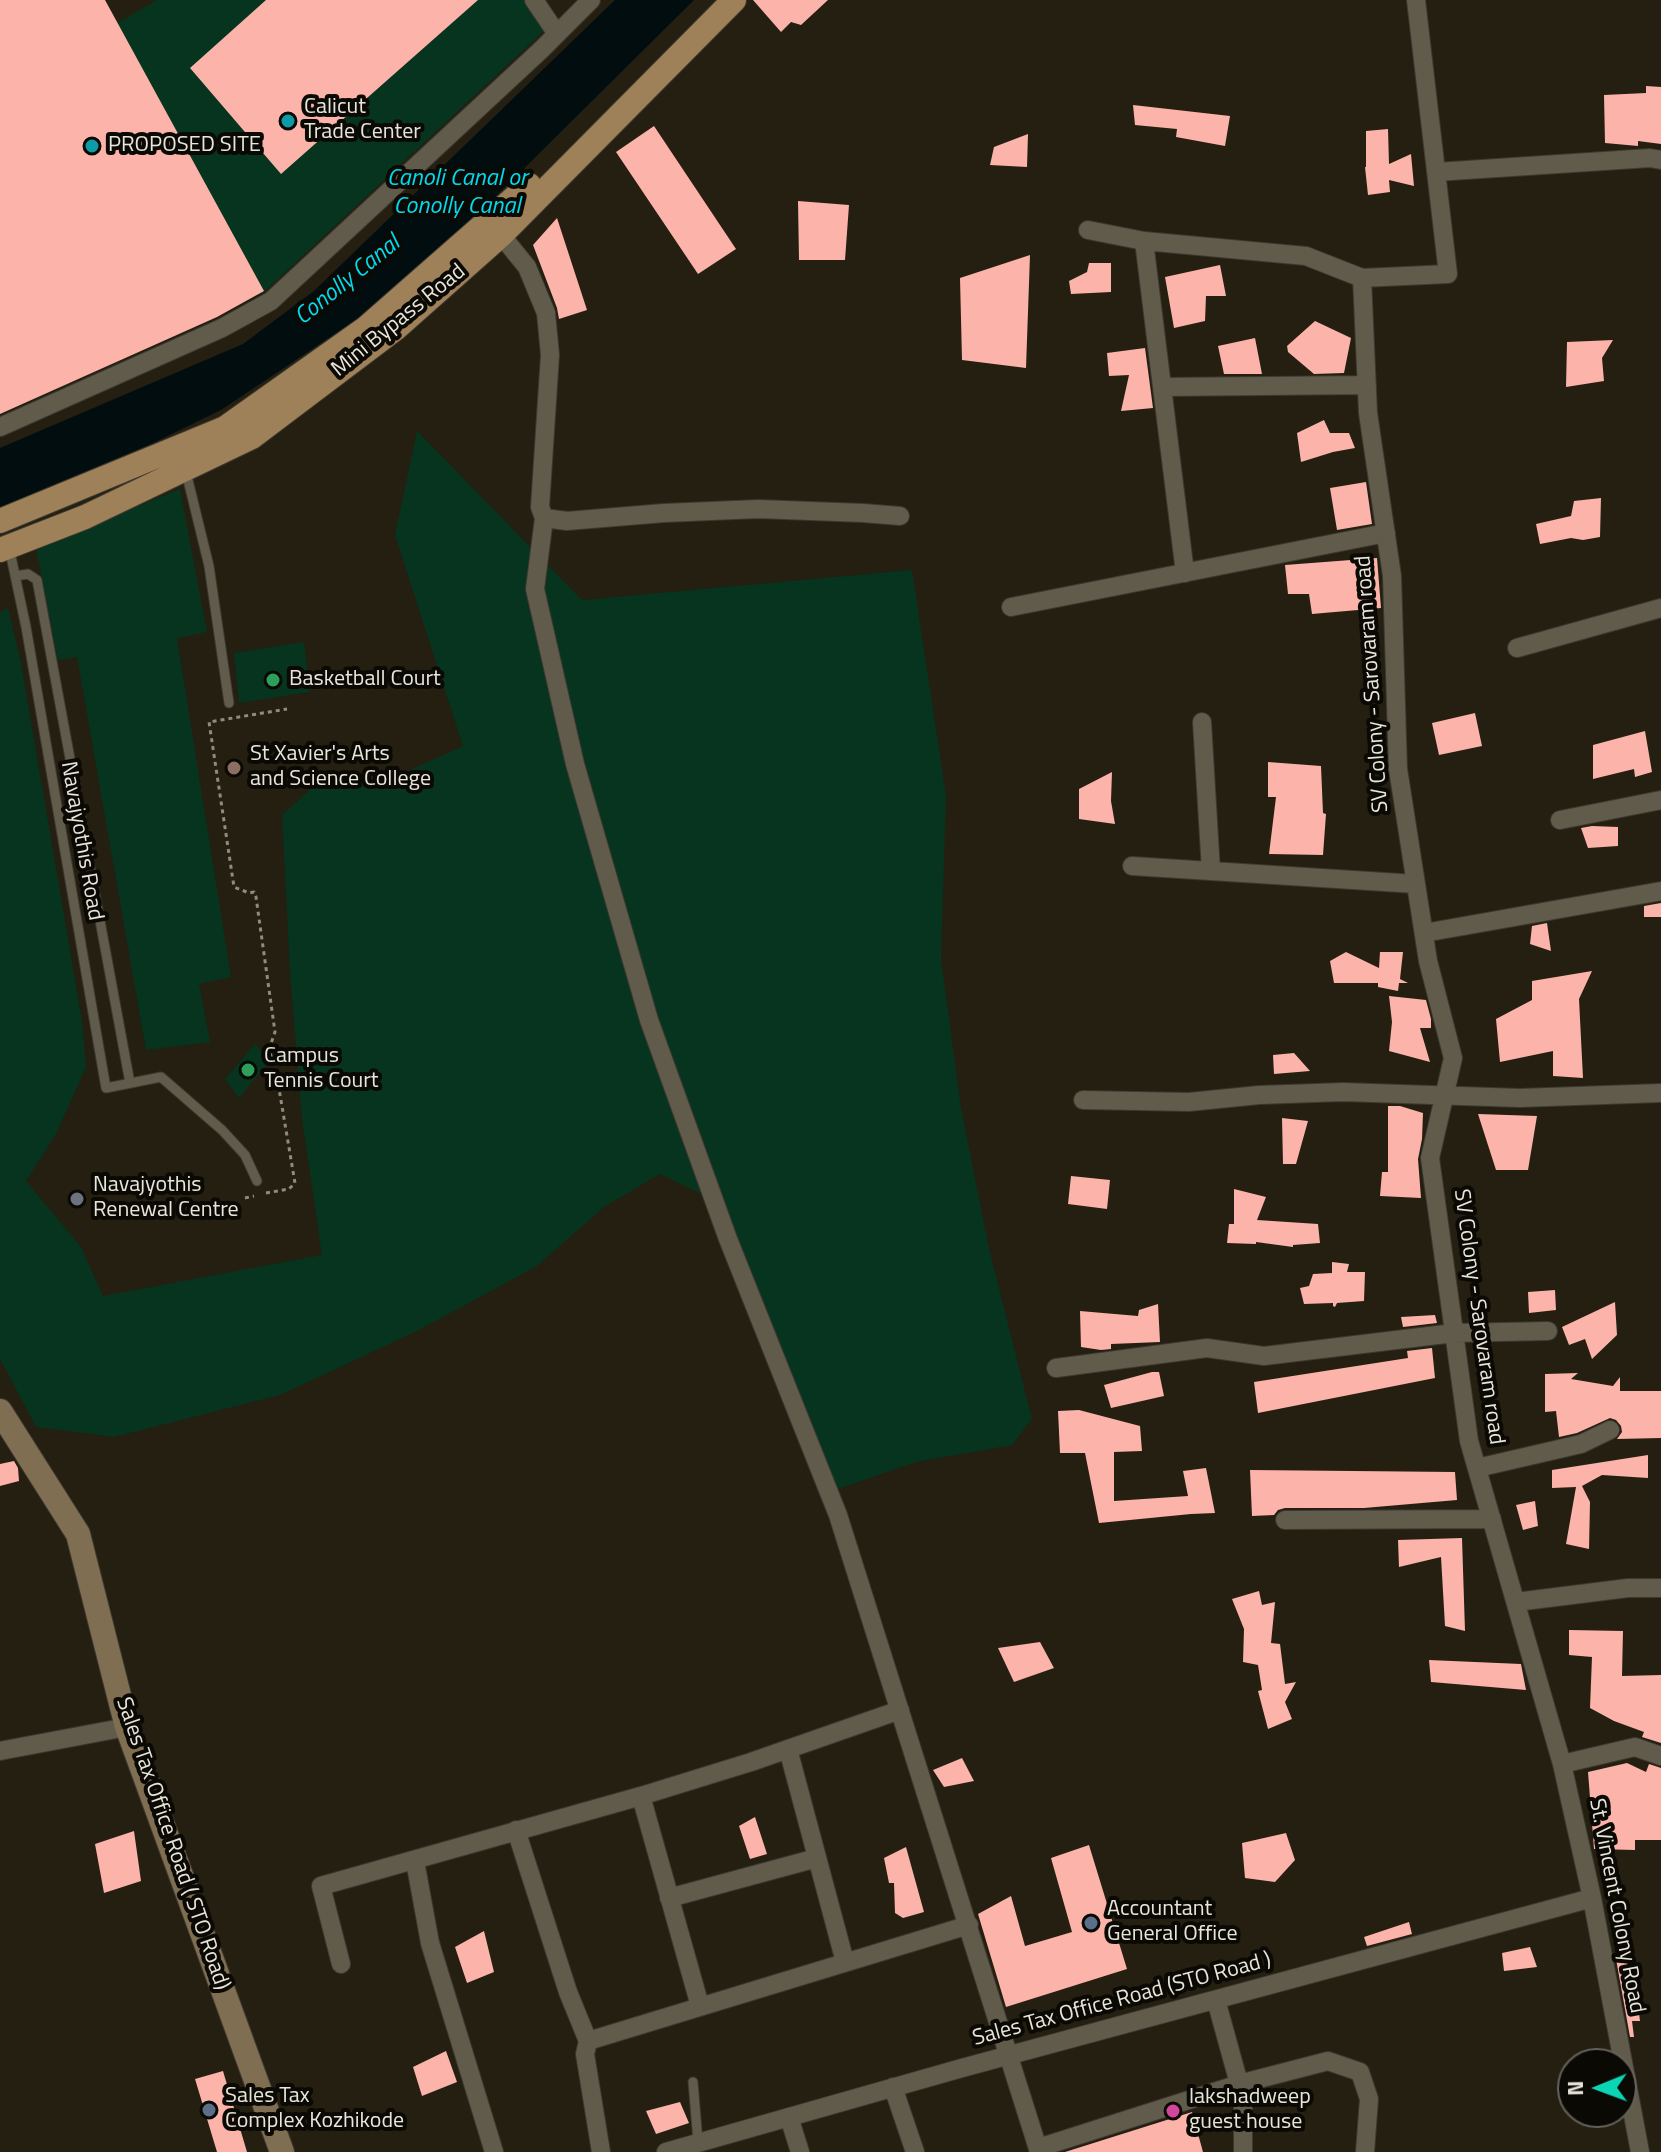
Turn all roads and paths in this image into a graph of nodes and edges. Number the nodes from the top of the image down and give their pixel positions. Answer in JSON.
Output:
{"nodes":[{"id":1,"x":534,"y":0,"type":"edge"},
{"id":2,"x":591,"y":0,"type":"edge"},
{"id":3,"x":718,"y":0,"type":"edge"},
{"id":4,"x":734,"y":0,"type":"edge"},
{"id":5,"x":1416,"y":0,"type":"edge"},
{"id":6,"x":557,"y":34,"type":"junction"},
{"id":7,"x":1661,"y":160,"type":"edge"},
{"id":8,"x":1436,"y":172,"type":"junction"},
{"id":9,"x":1088,"y":230,"type":"dead end"},
{"id":10,"x":501,"y":235,"type":"junction"},
{"id":11,"x":1144,"y":241,"type":"junction"},
{"id":12,"x":1362,"y":278,"type":"junction"},
{"id":13,"x":1367,"y":385,"type":"junction"},
{"id":14,"x":1162,"y":387,"type":"junction"},
{"id":15,"x":0,"y":427,"type":"edge"},
{"id":16,"x":185,"y":469,"type":"junction"},
{"id":17,"x":900,"y":516,"type":"dead end"},
{"id":18,"x":544,"y":518,"type":"junction"},
{"id":19,"x":0,"y":521,"type":"edge"},
{"id":20,"x":1386,"y":533,"type":"junction"},
{"id":21,"x":4,"y":549,"type":"edge"},
{"id":22,"x":1185,"y":573,"type":"junction"},
{"id":23,"x":15,"y":576,"type":"junction"},
{"id":24,"x":1011,"y":607,"type":"dead end"},
{"id":25,"x":1661,"y":608,"type":"edge"},
{"id":26,"x":1517,"y":648,"type":"dead end"},
{"id":27,"x":229,"y":703,"type":"dead end"},
{"id":28,"x":287,"y":709,"type":"dead end"},
{"id":29,"x":1202,"y":722,"type":"dead end"},
{"id":30,"x":1661,"y":800,"type":"edge"},
{"id":31,"x":1560,"y":820,"type":"dead end"},
{"id":32,"x":1132,"y":866,"type":"dead end"},
{"id":33,"x":1211,"y":871,"type":"junction"},
{"id":34,"x":1416,"y":884,"type":"junction"},
{"id":35,"x":1661,"y":891,"type":"edge"},
{"id":36,"x":1424,"y":933,"type":"junction"},
{"id":37,"x":130,"y":1083,"type":"junction"},
{"id":38,"x":1661,"y":1093,"type":"edge"},
{"id":39,"x":1444,"y":1097,"type":"junction"},
{"id":40,"x":1083,"y":1100,"type":"dead end"},
{"id":41,"x":257,"y":1181,"type":"dead end"},
{"id":42,"x":245,"y":1198,"type":"dead end"},
{"id":43,"x":1548,"y":1331,"type":"dead end"},
{"id":44,"x":1454,"y":1333,"type":"junction"},
{"id":45,"x":1056,"y":1368,"type":"dead end"},
{"id":46,"x":0,"y":1411,"type":"edge"},
{"id":47,"x":1610,"y":1430,"type":"dead end"},
{"id":48,"x":1477,"y":1468,"type":"junction"},
{"id":49,"x":1492,"y":1519,"type":"junction"},
{"id":50,"x":1285,"y":1520,"type":"dead end"},
{"id":51,"x":1661,"y":1588,"type":"edge"},
{"id":52,"x":1516,"y":1602,"type":"junction"},
{"id":53,"x":900,"y":1710,"type":"junction"},
{"id":54,"x":127,"y":1727,"type":"junction"},
{"id":55,"x":788,"y":1749,"type":"junction"},
{"id":56,"x":0,"y":1751,"type":"edge"},
{"id":57,"x":1661,"y":1756,"type":"edge"},
{"id":58,"x":1562,"y":1764,"type":"junction"},
{"id":59,"x":641,"y":1796,"type":"junction"},
{"id":60,"x":516,"y":1830,"type":"junction"},
{"id":61,"x":817,"y":1858,"type":"junction"},
{"id":62,"x":415,"y":1861,"type":"junction"},
{"id":63,"x":669,"y":1898,"type":"junction"},
{"id":64,"x":1592,"y":1898,"type":"junction"},
{"id":65,"x":969,"y":1925,"type":"junction"},
{"id":66,"x":845,"y":1962,"type":"junction"},
{"id":67,"x":341,"y":1964,"type":"dead end"},
{"id":68,"x":1216,"y":2000,"type":"junction"},
{"id":69,"x":700,"y":2006,"type":"junction"},
{"id":70,"x":588,"y":2041,"type":"junction"},
{"id":71,"x":1010,"y":2055,"type":"junction"},
{"id":72,"x":693,"y":2082,"type":"dead end"},
{"id":73,"x":1239,"y":2084,"type":"junction"},
{"id":74,"x":893,"y":2087,"type":"junction"},
{"id":75,"x":789,"y":2117,"type":"junction"},
{"id":76,"x":699,"y":2147,"type":"edge"},
{"id":77,"x":1039,"y":2150,"type":"edge"},
{"id":78,"x":282,"y":2152,"type":"edge"},
{"id":79,"x":494,"y":2152,"type":"edge"},
{"id":80,"x":601,"y":2152,"type":"edge"},
{"id":81,"x":666,"y":2152,"type":"edge"},
{"id":82,"x":800,"y":2152,"type":"edge"},
{"id":83,"x":915,"y":2152,"type":"edge"},
{"id":84,"x":1243,"y":2152,"type":"edge"},
{"id":85,"x":1365,"y":2152,"type":"edge"},
{"id":86,"x":1640,"y":2152,"type":"edge"}],
"edges":[{"from":1,"to":6,"type":"street"},
{"from":2,"to":6,"type":"street"},
{"from":3,"to":19,"type":"main road","name":"Mini Bypass Road"},
{"from":4,"to":10,"type":"main road","name":"Mini Bypass Road"},
{"from":5,"to":8,"type":"street"},
{"from":6,"to":15,"type":"street"},
{"from":7,"to":8,"type":"street"},
{"from":8,"to":12,"type":"street"},
{"from":9,"to":11,"type":"street"},
{"from":10,"to":16,"type":"main road","name":"Mini Bypass Road"},
{"from":10,"to":18,"type":"street"},
{"from":11,"to":12,"type":"street"},
{"from":11,"to":14,"type":"street"},
{"from":12,"to":13,"type":"street","name":"SV Colony - Sarovaram road"},
{"from":13,"to":14,"type":"street"},
{"from":13,"to":20,"type":"street","name":"SV Colony - Sarovaram road"},
{"from":14,"to":22,"type":"street"},
{"from":16,"to":21,"type":"main road","name":"Mini Bypass Road"},
{"from":16,"to":27,"type":"lane"},
{"from":17,"to":18,"type":"street"},
{"from":18,"to":53,"type":"street"},
{"from":20,"to":22,"type":"street"},
{"from":20,"to":34,"type":"street","name":"SV Colony - Sarovaram road"},
{"from":21,"to":23,"type":"lane","name":"Navajyothis Road"},
{"from":22,"to":24,"type":"street"},
{"from":23,"to":37,"type":"lane","name":"Navajyothis Road"},
{"from":23,"to":37,"type":"lane","name":"Navajyothis Road"},
{"from":25,"to":26,"type":"street"},
{"from":28,"to":42,"type":"path"},
{"from":29,"to":33,"type":"street"},
{"from":30,"to":31,"type":"street"},
{"from":32,"to":33,"type":"street"},
{"from":33,"to":34,"type":"street"},
{"from":34,"to":36,"type":"street","name":"SV Colony - Sarovaram road"},
{"from":35,"to":36,"type":"street"},
{"from":36,"to":39,"type":"street","name":"SV Colony - Sarovaram road"},
{"from":37,"to":41,"type":"lane","name":"Navajyothis Road"},
{"from":38,"to":39,"type":"street"},
{"from":39,"to":40,"type":"street"},
{"from":39,"to":44,"type":"street","name":"SV Colony - Sarovaram road"},
{"from":43,"to":44,"type":"street"},
{"from":44,"to":45,"type":"street"},
{"from":44,"to":48,"type":"street","name":"SV Colony - Sarovaram road"},
{"from":46,"to":54,"type":"street","name":"Sales Tax Office Road ( STO Road)"},
{"from":47,"to":48,"type":"street"},
{"from":48,"to":49,"type":"street","name":"SV Colony - Sarovaram road"},
{"from":49,"to":50,"type":"street"},
{"from":49,"to":52,"type":"street","name":"SV Colony - Sarovaram road"},
{"from":51,"to":52,"type":"street"},
{"from":52,"to":58,"type":"street","name":"SV Colony - Sarovaram road"},
{"from":53,"to":55,"type":"street"},
{"from":53,"to":65,"type":"street"},
{"from":54,"to":56,"type":"street"},
{"from":54,"to":78,"type":"street","name":"Sales Tax Office Road ( STO Road)"},
{"from":55,"to":59,"type":"street"},
{"from":55,"to":61,"type":"street"},
{"from":57,"to":58,"type":"street"},
{"from":58,"to":64,"type":"street","name":"St. Vincent Colony Road"},
{"from":59,"to":60,"type":"street"},
{"from":59,"to":63,"type":"street"},
{"from":60,"to":62,"type":"street"},
{"from":60,"to":70,"type":"street"},
{"from":61,"to":63,"type":"street"},
{"from":61,"to":66,"type":"street"},
{"from":62,"to":67,"type":"street"},
{"from":62,"to":79,"type":"street"},
{"from":63,"to":69,"type":"street"},
{"from":64,"to":68,"type":"street","name":"Sales Tax Office Road (STO Road )"},
{"from":64,"to":86,"type":"street","name":"St. Vincent Colony Road"},
{"from":65,"to":66,"type":"street"},
{"from":65,"to":71,"type":"street"},
{"from":66,"to":69,"type":"street"},
{"from":68,"to":71,"type":"street","name":"Sales Tax Office Road (STO Road )"},
{"from":68,"to":73,"type":"street"},
{"from":69,"to":70,"type":"street"},
{"from":70,"to":80,"type":"street"},
{"from":71,"to":74,"type":"street","name":"Sales Tax Office Road (STO Road )"},
{"from":71,"to":77,"type":"street"},
{"from":72,"to":76,"type":"lane"},
{"from":73,"to":77,"type":"street"},
{"from":73,"to":84,"type":"street"},
{"from":73,"to":85,"type":"street"},
{"from":74,"to":75,"type":"street","name":"Sales Tax Office Road (STO Road )"},
{"from":74,"to":83,"type":"street"},
{"from":75,"to":76,"type":"street","name":"Sales Tax Office Road (STO Road )"},
{"from":75,"to":82,"type":"street"},
{"from":76,"to":81,"type":"street","name":"Sales Tax Office Road (STO Road )"}]}
